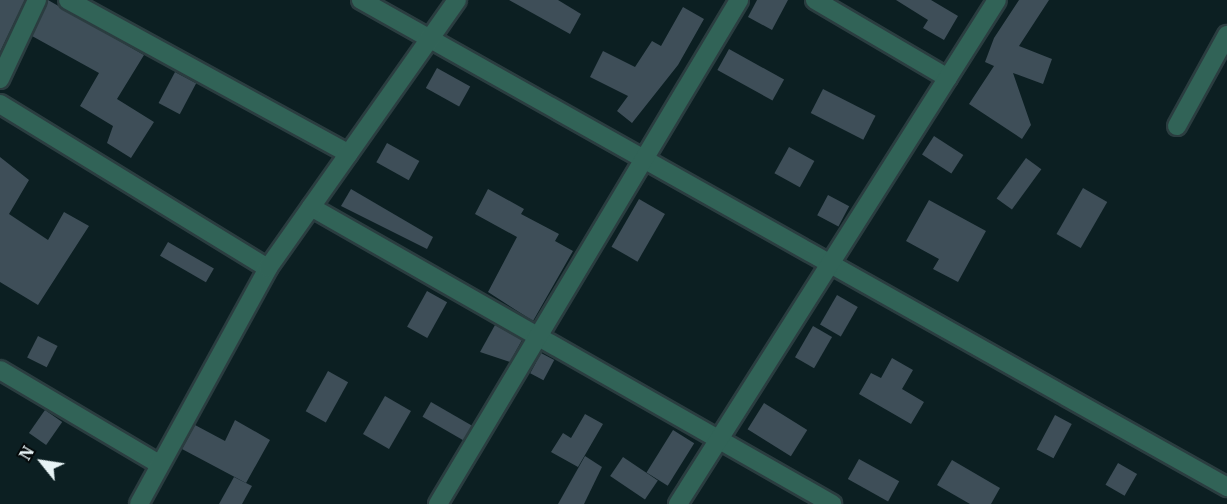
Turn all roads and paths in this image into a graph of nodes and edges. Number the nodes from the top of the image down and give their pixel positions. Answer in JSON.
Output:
{"nodes":[{"id":1,"x":37,"y":0,"type":"edge"},
{"id":2,"x":68,"y":0,"type":"edge"},
{"id":3,"x":360,"y":0,"type":"edge"},
{"id":4,"x":457,"y":0,"type":"edge"},
{"id":5,"x":739,"y":0,"type":"edge"},
{"id":6,"x":815,"y":0,"type":"edge"},
{"id":7,"x":997,"y":0,"type":"edge"},
{"id":8,"x":1227,"y":35,"type":"edge"},
{"id":9,"x":430,"y":39,"type":"junction"},
{"id":10,"x":948,"y":78,"type":"junction"},
{"id":11,"x":0,"y":79,"type":"edge"},
{"id":12,"x":0,"y":104,"type":"edge"},
{"id":13,"x":1177,"y":126,"type":"dead end"},
{"id":14,"x":349,"y":154,"type":"junction"},
{"id":15,"x":644,"y":159,"type":"junction"},
{"id":16,"x":311,"y":207,"type":"junction"},
{"id":17,"x":831,"y":264,"type":"junction"},
{"id":18,"x":268,"y":268,"type":"junction"},
{"id":19,"x":538,"y":337,"type":"junction"},
{"id":20,"x":0,"y":370,"type":"edge"},
{"id":21,"x":719,"y":440,"type":"junction"},
{"id":22,"x":156,"y":463,"type":"junction"},
{"id":23,"x":1227,"y":487,"type":"edge"},
{"id":24,"x":139,"y":504,"type":"edge"},
{"id":25,"x":438,"y":504,"type":"edge"},
{"id":26,"x":678,"y":504,"type":"edge"},
{"id":27,"x":832,"y":504,"type":"edge"}],
"edges":[{"from":1,"to":11,"type":"street"},
{"from":2,"to":14,"type":"street"},
{"from":3,"to":9,"type":"street"},
{"from":4,"to":9,"type":"street"},
{"from":5,"to":15,"type":"street"},
{"from":6,"to":10,"type":"street"},
{"from":7,"to":10,"type":"street"},
{"from":8,"to":13,"type":"street"},
{"from":9,"to":14,"type":"street"},
{"from":9,"to":15,"type":"street"},
{"from":10,"to":17,"type":"street"},
{"from":12,"to":18,"type":"street"},
{"from":14,"to":16,"type":"street"},
{"from":15,"to":17,"type":"street"},
{"from":15,"to":19,"type":"street"},
{"from":16,"to":18,"type":"street"},
{"from":16,"to":19,"type":"street"},
{"from":17,"to":21,"type":"street"},
{"from":17,"to":23,"type":"street"},
{"from":18,"to":22,"type":"street"},
{"from":19,"to":21,"type":"street"},
{"from":19,"to":25,"type":"street"},
{"from":20,"to":22,"type":"street"},
{"from":21,"to":26,"type":"street"},
{"from":21,"to":27,"type":"street"},
{"from":22,"to":24,"type":"street"}]}
